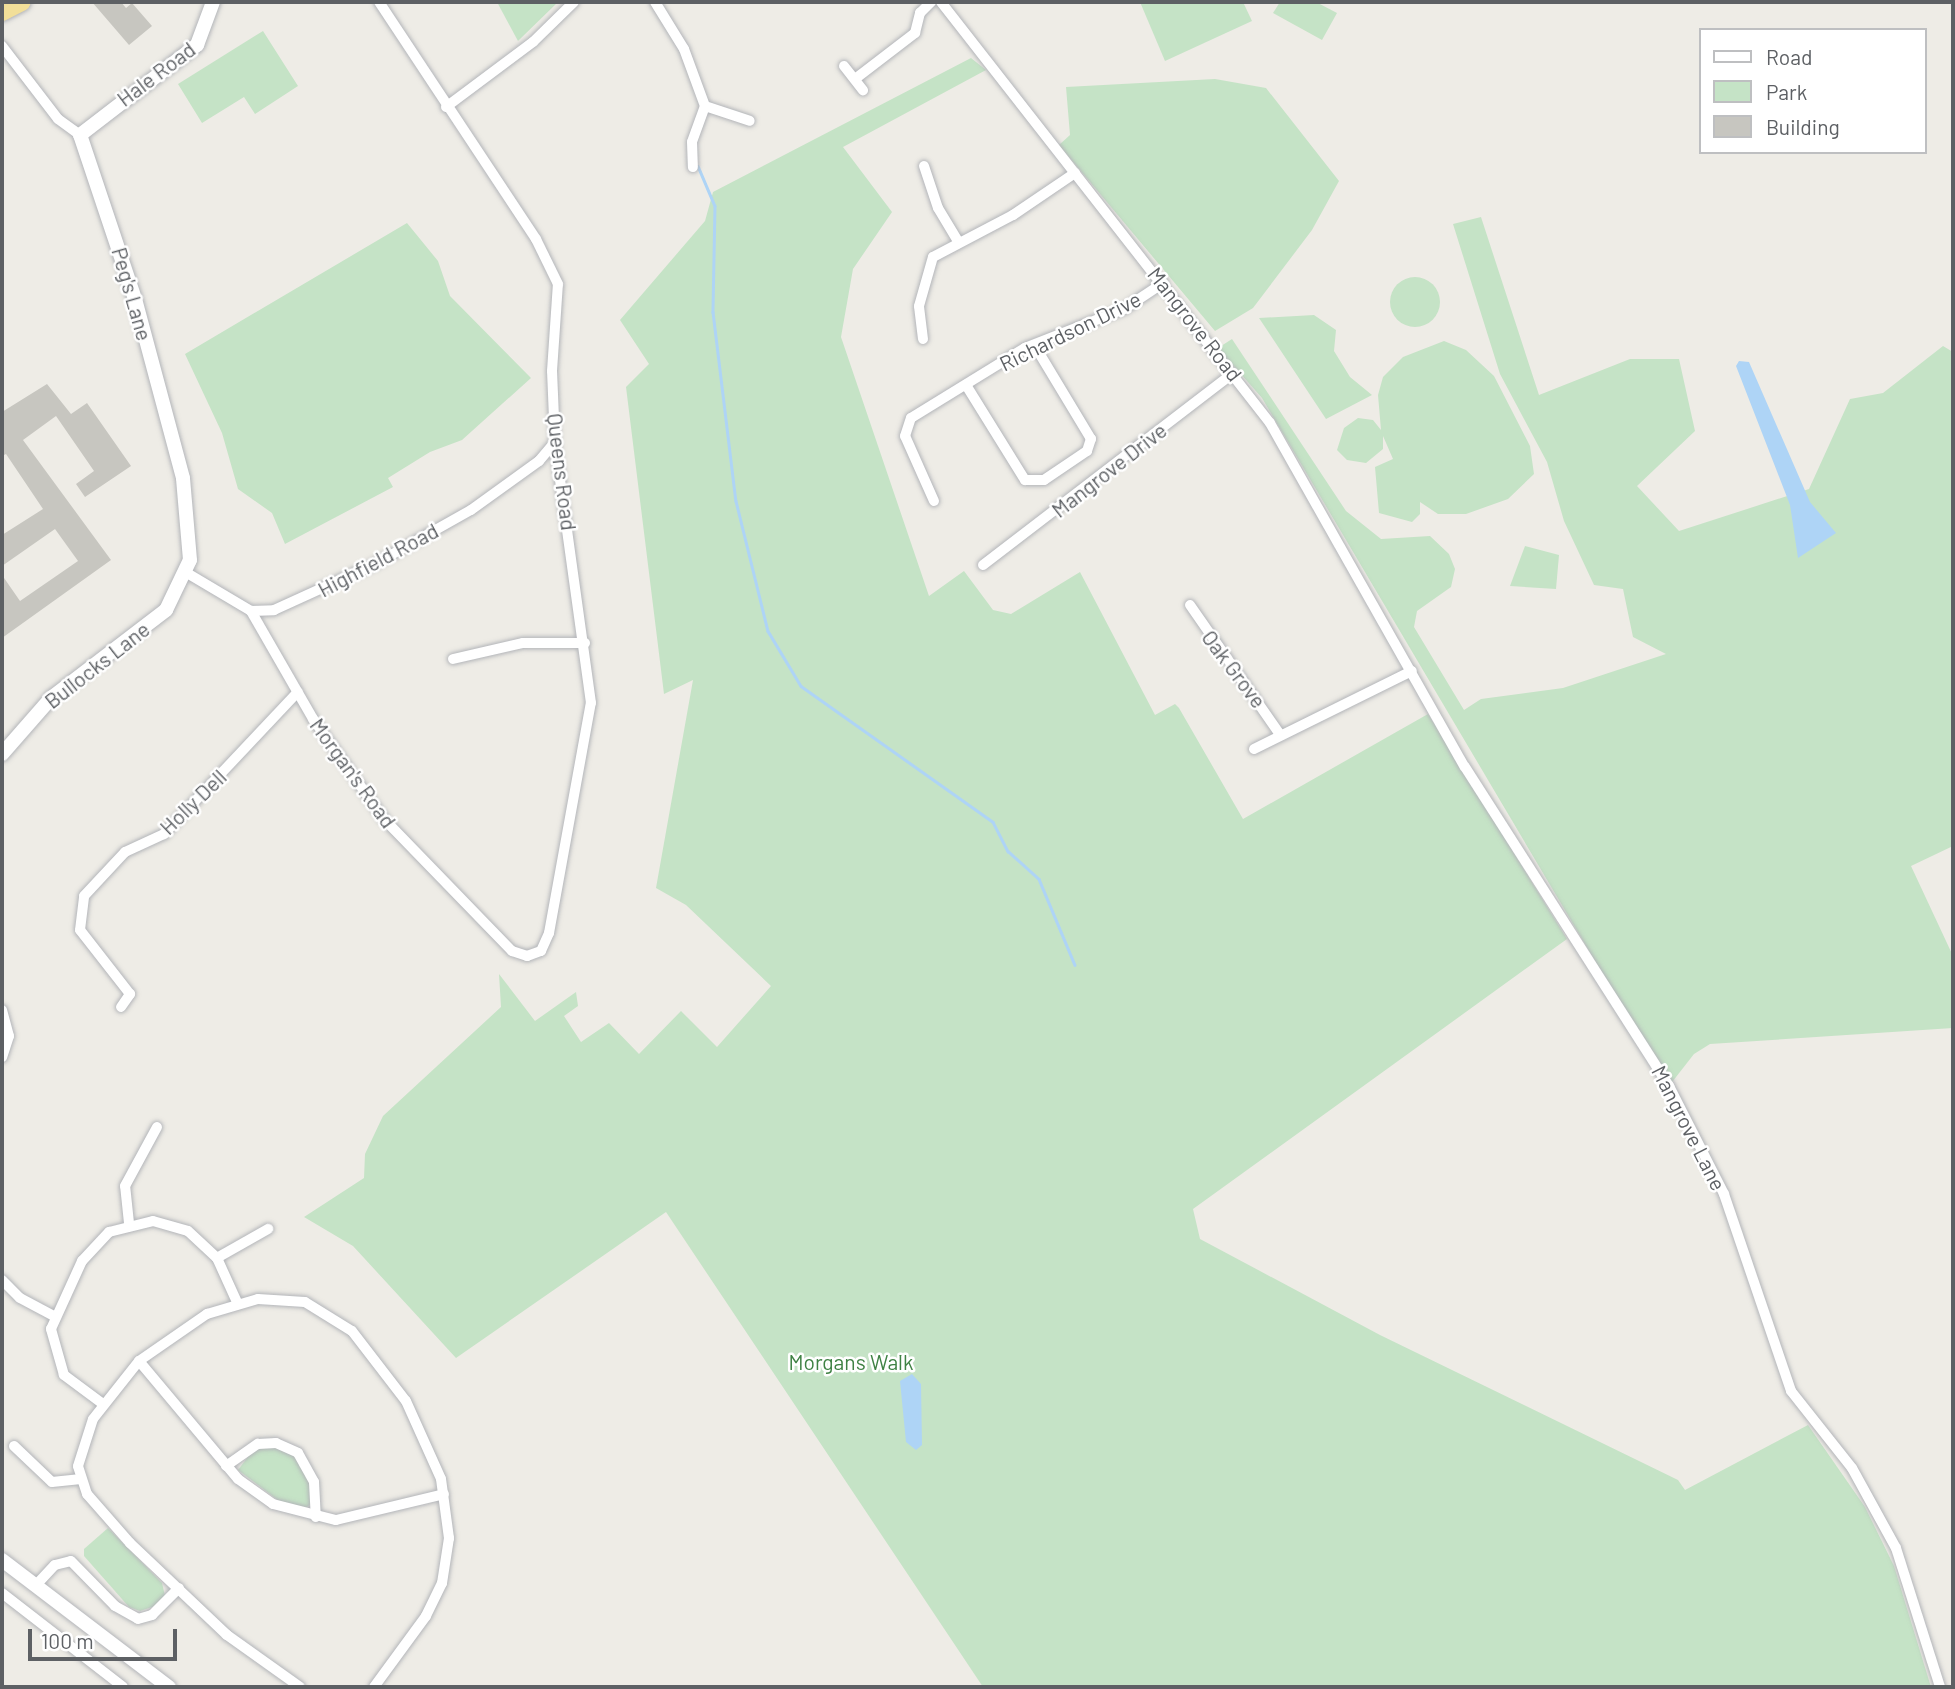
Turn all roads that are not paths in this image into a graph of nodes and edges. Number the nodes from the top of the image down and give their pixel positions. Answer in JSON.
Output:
{"nodes":[{"id":1,"x":22,"y":2,"type":"edge"},
{"id":2,"x":213,"y":2,"type":"edge"},
{"id":3,"x":379,"y":2,"type":"edge"},
{"id":4,"x":574,"y":2,"type":"edge"},
{"id":5,"x":655,"y":2,"type":"edge"},
{"id":6,"x":931,"y":2,"type":"edge"},
{"id":7,"x":941,"y":2,"type":"edge"},
{"id":8,"x":2,"y":12,"type":"edge"},
{"id":9,"x":2,"y":46,"type":"edge"},
{"id":10,"x":844,"y":66,"type":"dead end"},
{"id":11,"x":855,"y":79,"type":"junction"},
{"id":12,"x":863,"y":90,"type":"dead end"},
{"id":13,"x":705,"y":106,"type":"junction"},
{"id":14,"x":446,"y":107,"type":"junction"},
{"id":15,"x":750,"y":121,"type":"dead end"},
{"id":16,"x":80,"y":135,"type":"junction"},
{"id":17,"x":924,"y":166,"type":"dead end"},
{"id":18,"x":694,"y":167,"type":"dead end"},
{"id":19,"x":1075,"y":173,"type":"junction"},
{"id":20,"x":958,"y":240,"type":"junction"},
{"id":21,"x":1163,"y":283,"type":"junction"},
{"id":22,"x":923,"y":339,"type":"dead end"},
{"id":23,"x":1035,"y":346,"type":"junction"},
{"id":24,"x":1233,"y":373,"type":"junction"},
{"id":25,"x":966,"y":385,"type":"junction"},
{"id":26,"x":555,"y":442,"type":"junction"},
{"id":27,"x":934,"y":501,"type":"dead end"},
{"id":28,"x":983,"y":565,"type":"dead end"},
{"id":29,"x":187,"y":573,"type":"junction"},
{"id":30,"x":1190,"y":605,"type":"dead end"},
{"id":31,"x":251,"y":611,"type":"junction"},
{"id":32,"x":584,"y":643,"type":"junction"},
{"id":33,"x":453,"y":659,"type":"dead end"},
{"id":34,"x":1412,"y":671,"type":"junction"},
{"id":35,"x":298,"y":692,"type":"junction"},
{"id":36,"x":1279,"y":733,"type":"junction"},
{"id":37,"x":1254,"y":749,"type":"dead end"},
{"id":38,"x":2,"y":754,"type":"edge"},
{"id":39,"x":545,"y":947,"type":"joint"},
{"id":40,"x":121,"y":1007,"type":"dead end"},
{"id":41,"x":2,"y":1010,"type":"edge"},
{"id":42,"x":2,"y":1058,"type":"edge"},
{"id":43,"x":156,"y":1127,"type":"dead end"},
{"id":44,"x":129,"y":1223,"type":"junction"},
{"id":45,"x":268,"y":1229,"type":"dead end"},
{"id":46,"x":217,"y":1258,"type":"junction"},
{"id":47,"x":2,"y":1279,"type":"edge"},
{"id":48,"x":237,"y":1302,"type":"junction"},
{"id":49,"x":54,"y":1317,"type":"junction"},
{"id":50,"x":139,"y":1361,"type":"junction"},
{"id":51,"x":103,"y":1404,"type":"junction"},
{"id":52,"x":14,"y":1446,"type":"dead end"},
{"id":53,"x":226,"y":1466,"type":"junction"},
{"id":54,"x":80,"y":1479,"type":"junction"},
{"id":55,"x":444,"y":1494,"type":"junction"},
{"id":56,"x":316,"y":1517,"type":"junction"},
{"id":57,"x":2,"y":1560,"type":"edge"},
{"id":58,"x":37,"y":1584,"type":"junction"},
{"id":59,"x":179,"y":1588,"type":"junction"},
{"id":60,"x":2,"y":1593,"type":"edge"},
{"id":61,"x":123,"y":1687,"type":"edge"},
{"id":62,"x":169,"y":1687,"type":"edge"},
{"id":63,"x":300,"y":1687,"type":"edge"},
{"id":64,"x":374,"y":1687,"type":"edge"},
{"id":65,"x":1940,"y":1687,"type":"edge"}],
"edges":[{"from":1,"to":8,"type":"highway"},
{"from":2,"to":16,"type":"main road","name":"Hale Road"},
{"from":3,"to":14,"type":"street","name":"Queens Road"},
{"from":4,"to":14,"type":"street"},
{"from":5,"to":13,"type":"street"},
{"from":6,"to":11,"type":"street"},
{"from":7,"to":19,"type":"street","name":"Mangrove Road"},
{"from":9,"to":16,"type":"street"},
{"from":10,"to":11,"type":"street"},
{"from":11,"to":12,"type":"street"},
{"from":13,"to":15,"type":"street"},
{"from":13,"to":18,"type":"street"},
{"from":14,"to":26,"type":"street","name":"Queens Road"},
{"from":16,"to":29,"type":"main road","name":"Peg's Lane"},
{"from":17,"to":20,"type":"street"},
{"from":19,"to":20,"type":"street"},
{"from":19,"to":21,"type":"street","name":"Mangrove Road"},
{"from":20,"to":22,"type":"street"},
{"from":21,"to":23,"type":"street","name":"Richardson Drive"},
{"from":21,"to":24,"type":"street","name":"Mangrove Road"},
{"from":23,"to":25,"type":"street","name":"Richardson Drive"},
{"from":23,"to":25,"type":"street"},
{"from":24,"to":28,"type":"street","name":"Mangrove Drive"},
{"from":24,"to":34,"type":"street","name":"Mangrove Road"},
{"from":25,"to":27,"type":"street","name":"Richardson Drive"},
{"from":26,"to":31,"type":"street","name":"Highfield Road"},
{"from":26,"to":32,"type":"street","name":"Queens Road"},
{"from":29,"to":31,"type":"street"},
{"from":29,"to":38,"type":"main road","name":"Bullocks Lane"},
{"from":30,"to":36,"type":"street","name":"Oak Grove"},
{"from":31,"to":35,"type":"street","name":"Morgan's Road"},
{"from":32,"to":33,"type":"street"},
{"from":32,"to":39,"type":"street","name":"Queens Road"},
{"from":34,"to":36,"type":"street"},
{"from":34,"to":65,"type":"street","name":"Mangrove Lane"},
{"from":35,"to":39,"type":"street","name":"Morgan's Road"},
{"from":35,"to":40,"type":"street","name":"Holly Dell"},
{"from":36,"to":37,"type":"street"},
{"from":41,"to":42,"type":"street"},
{"from":43,"to":44,"type":"street"},
{"from":44,"to":46,"type":"street"},
{"from":44,"to":49,"type":"street"},
{"from":45,"to":46,"type":"street"},
{"from":46,"to":48,"type":"street"},
{"from":47,"to":49,"type":"street"},
{"from":48,"to":50,"type":"street"},
{"from":48,"to":55,"type":"street"},
{"from":49,"to":51,"type":"street"},
{"from":50,"to":51,"type":"street"},
{"from":50,"to":53,"type":"street"},
{"from":51,"to":54,"type":"street"},
{"from":52,"to":54,"type":"street"},
{"from":53,"to":56,"type":"street"},
{"from":53,"to":56,"type":"street"},
{"from":54,"to":59,"type":"street"},
{"from":55,"to":56,"type":"street"},
{"from":55,"to":64,"type":"street"},
{"from":57,"to":58,"type":"main road"},
{"from":58,"to":59,"type":"street"},
{"from":58,"to":62,"type":"main road"},
{"from":59,"to":63,"type":"street"},
{"from":60,"to":61,"type":"street"}]}
